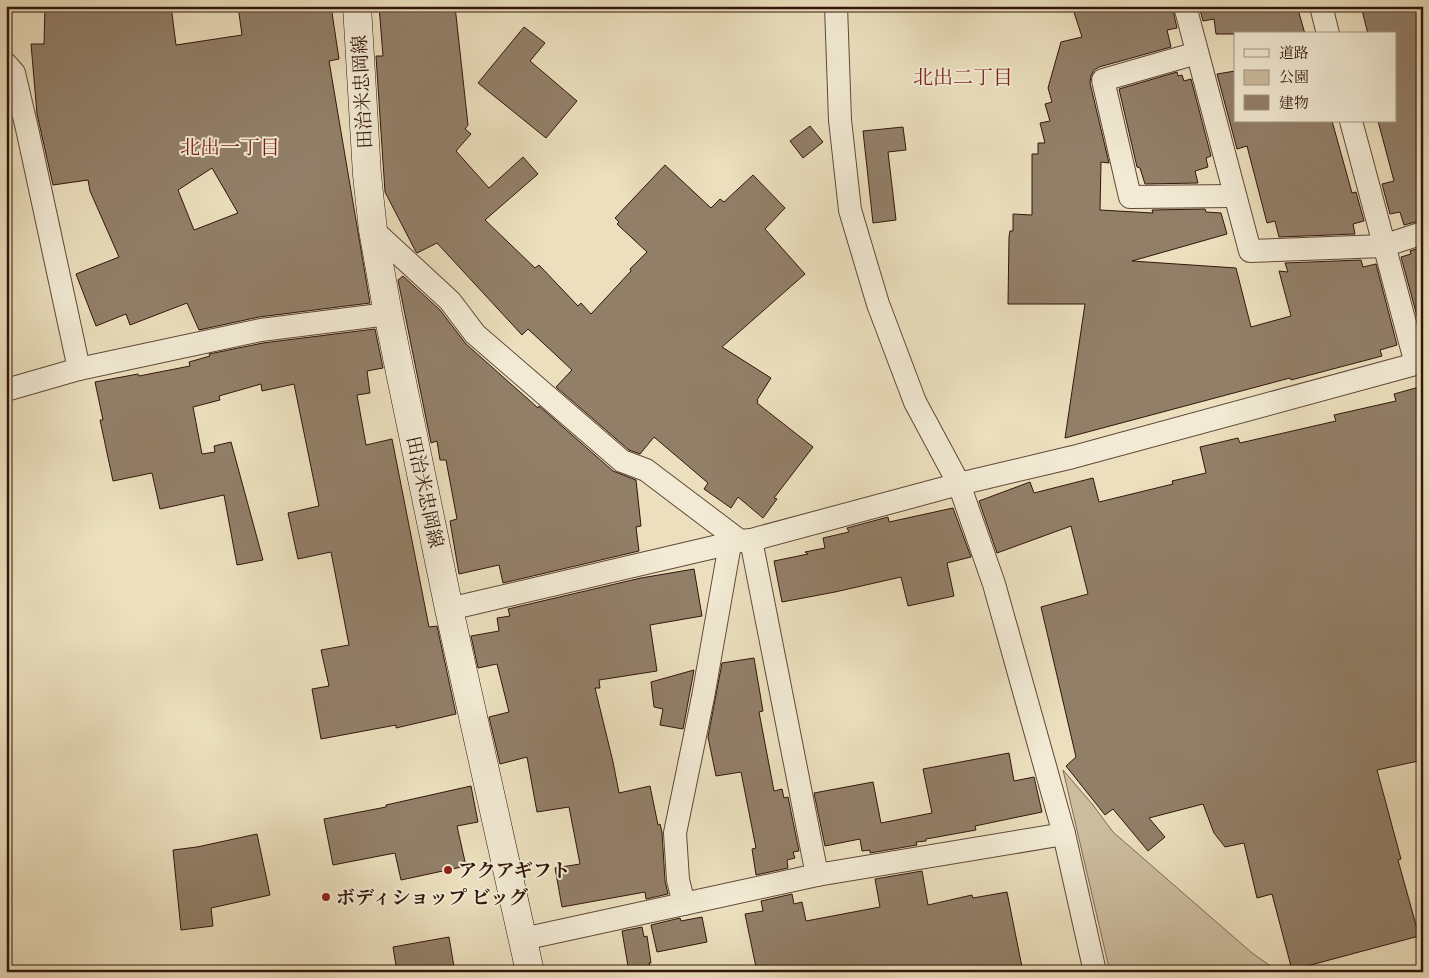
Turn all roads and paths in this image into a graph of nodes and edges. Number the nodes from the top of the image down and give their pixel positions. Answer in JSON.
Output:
{"nodes":[{"id":1,"x":357,"y":6,"type":"edge"},
{"id":2,"x":836,"y":6,"type":"edge"},
{"id":3,"x":1185,"y":6,"type":"edge"},
{"id":4,"x":1321,"y":6,"type":"edge"},
{"id":5,"x":1328,"y":32,"type":"edge"},
{"id":6,"x":1197,"y":53,"type":"junction"},
{"id":7,"x":6,"y":64,"type":"edge"},
{"id":8,"x":1351,"y":122,"type":"edge"},
{"id":9,"x":1235,"y":196,"type":"junction"},
{"id":10,"x":373,"y":230,"type":"junction"},
{"id":11,"x":1423,"y":233,"type":"edge"},
{"id":12,"x":1383,"y":246,"type":"junction"},
{"id":13,"x":388,"y":314,"type":"junction"},
{"id":14,"x":1419,"y":363,"type":"edge"},
{"id":15,"x":79,"y":369,"type":"junction"},
{"id":16,"x":6,"y":390,"type":"edge"},
{"id":17,"x":958,"y":484,"type":"junction"},
{"id":18,"x":740,"y":542,"type":"junction"},
{"id":19,"x":449,"y":610,"type":"junction"},
{"id":20,"x":1064,"y":834,"type":"junction"},
{"id":21,"x":817,"y":875,"type":"junction"},
{"id":22,"x":684,"y":904,"type":"junction"},
{"id":23,"x":523,"y":939,"type":"junction"},
{"id":24,"x":530,"y":972,"type":"edge"},
{"id":25,"x":1095,"y":972,"type":"edge"}],
"edges":[{"from":1,"to":10,"type":"main road","name":"田治米忠岡線"},
{"from":2,"to":17,"type":"street"},
{"from":3,"to":6,"type":"street"},
{"from":4,"to":5,"type":"street"},
{"from":6,"to":9,"type":"street"},
{"from":6,"to":9,"type":"street"},
{"from":7,"to":15,"type":"street"},
{"from":8,"to":12,"type":"street"},
{"from":9,"to":12,"type":"street"},
{"from":10,"to":13,"type":"main road","name":"田治米忠岡線"},
{"from":10,"to":18,"type":"street"},
{"from":11,"to":12,"type":"street"},
{"from":12,"to":14,"type":"street"},
{"from":13,"to":15,"type":"street"},
{"from":13,"to":19,"type":"main road","name":"田治米忠岡線"},
{"from":14,"to":17,"type":"street"},
{"from":15,"to":16,"type":"street"},
{"from":17,"to":18,"type":"street"},
{"from":17,"to":20,"type":"street"},
{"from":18,"to":19,"type":"street"},
{"from":18,"to":21,"type":"street"},
{"from":18,"to":22,"type":"street"},
{"from":19,"to":23,"type":"main road","name":"田治米忠岡線"},
{"from":20,"to":21,"type":"street"},
{"from":20,"to":25,"type":"street"},
{"from":21,"to":22,"type":"street"},
{"from":22,"to":23,"type":"street"},
{"from":23,"to":24,"type":"main road","name":"田治米忠岡線"}]}
